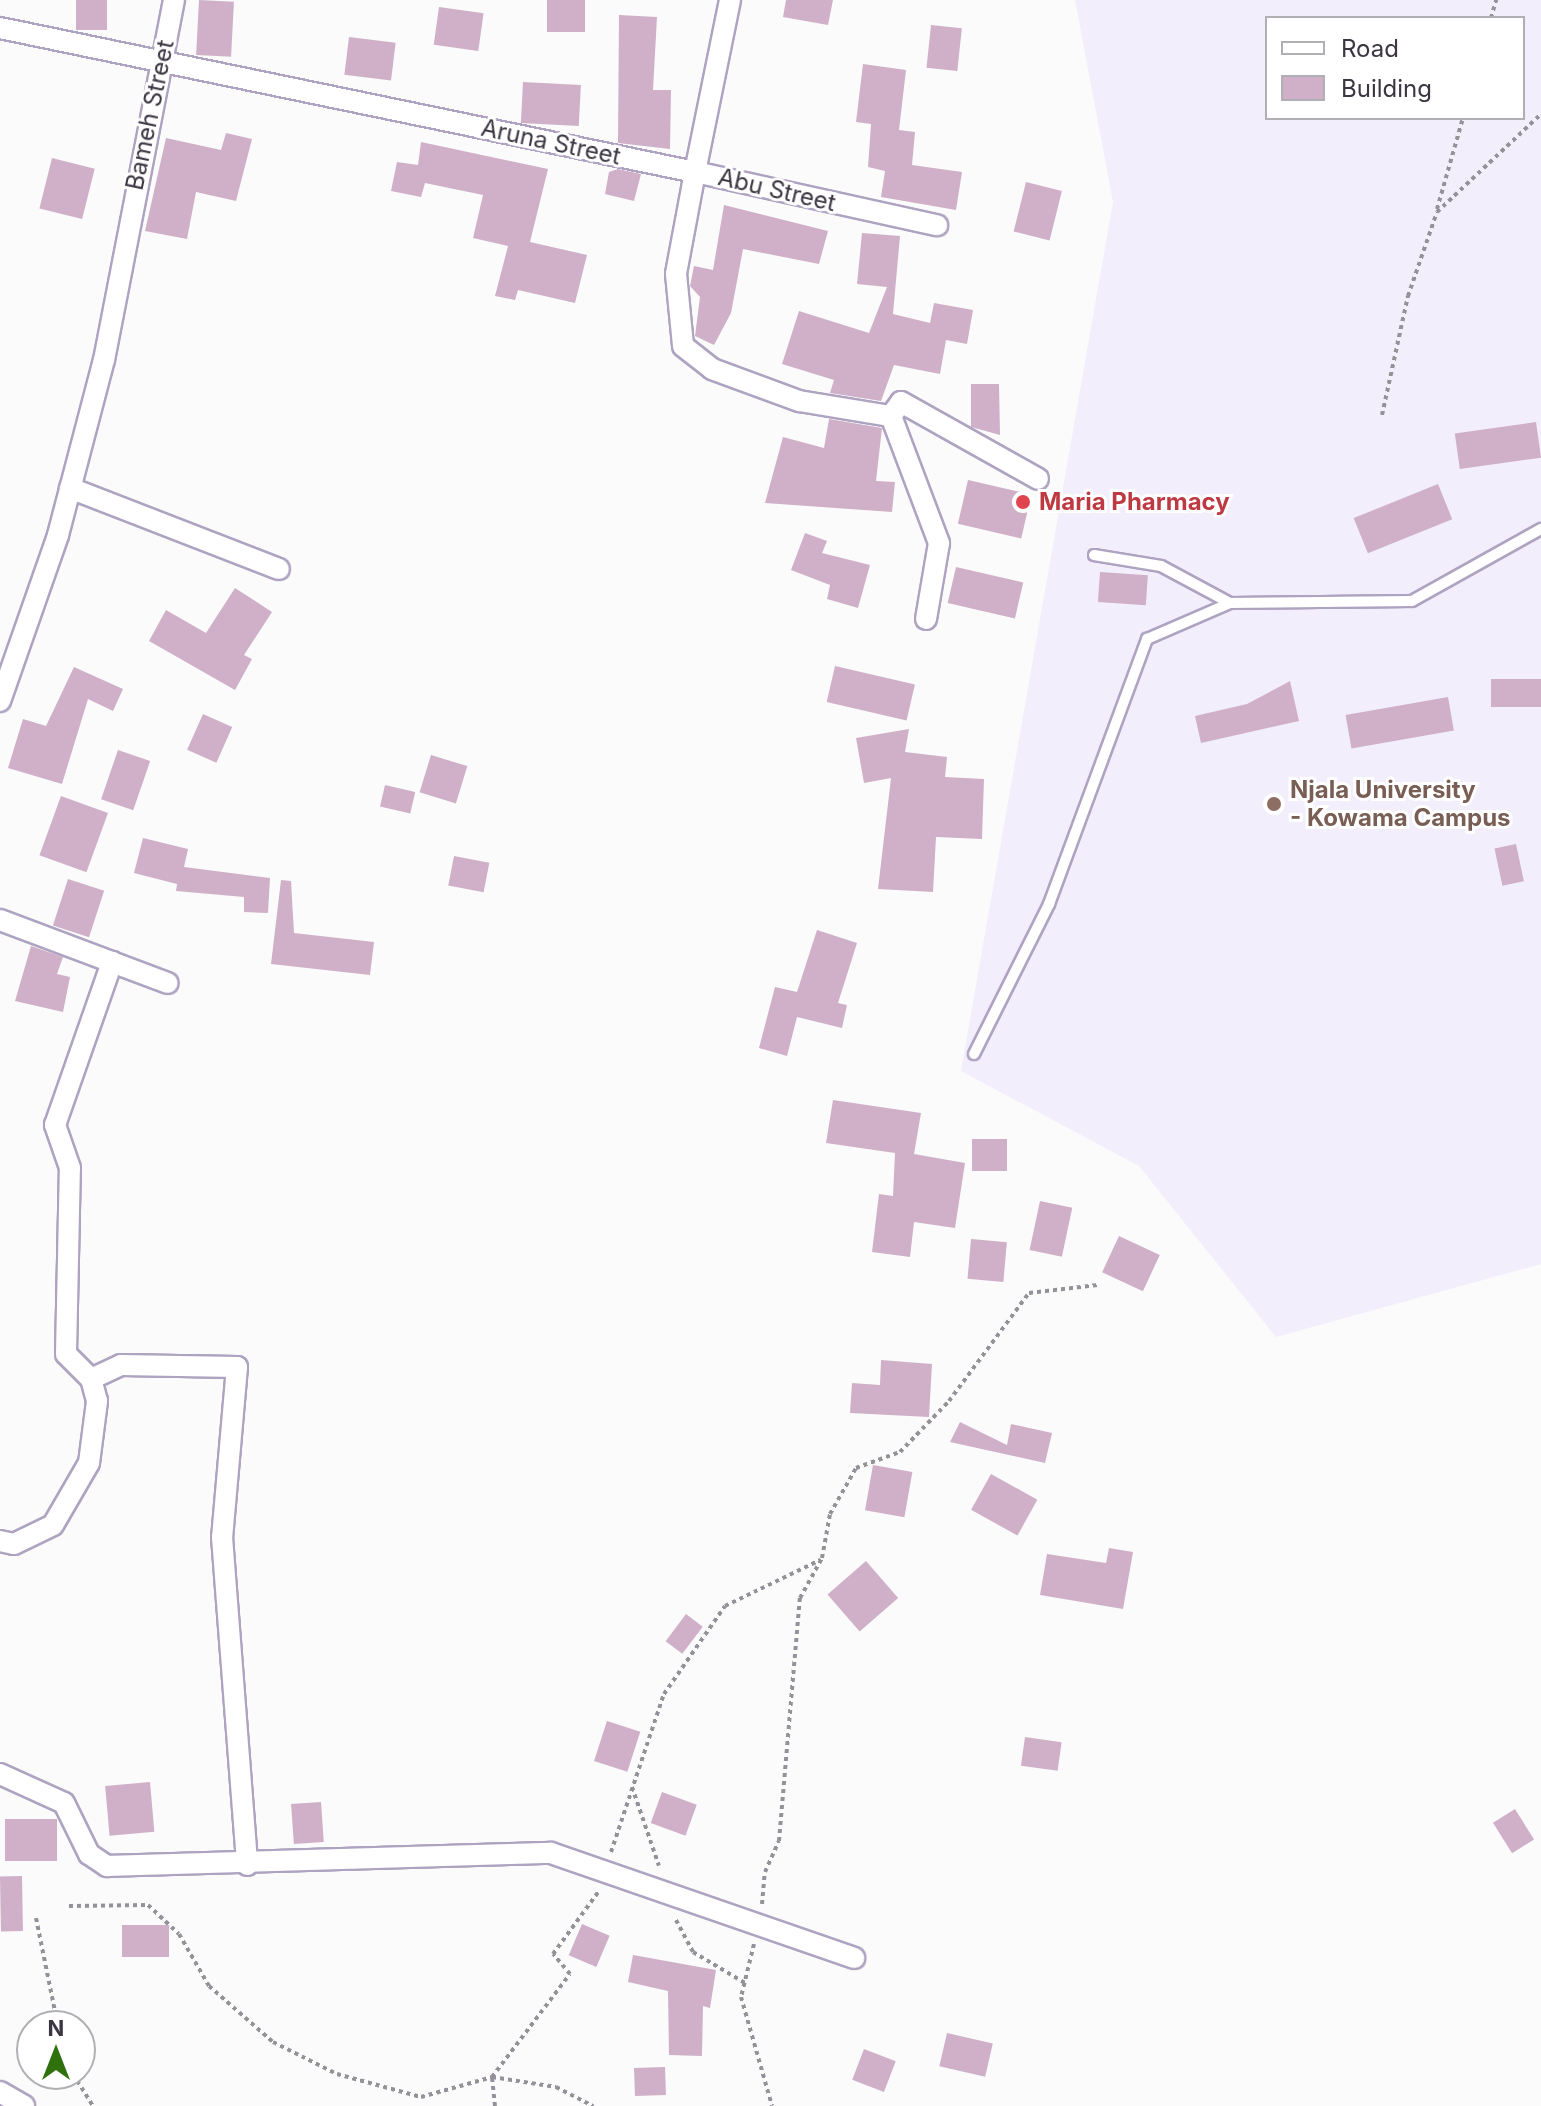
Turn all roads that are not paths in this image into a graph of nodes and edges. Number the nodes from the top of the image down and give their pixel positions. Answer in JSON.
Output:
{"nodes":[{"id":1,"x":174,"y":0,"type":"edge"},
{"id":2,"x":730,"y":0,"type":"edge"},
{"id":3,"x":0,"y":28,"type":"edge"},
{"id":4,"x":162,"y":60,"type":"junction"},
{"id":5,"x":695,"y":172,"type":"junction"},
{"id":6,"x":937,"y":225,"type":"dead end"},
{"id":7,"x":896,"y":409,"type":"junction"},
{"id":8,"x":1038,"y":479,"type":"dead end"},
{"id":9,"x":70,"y":488,"type":"junction"},
{"id":10,"x":1541,"y":529,"type":"edge"},
{"id":11,"x":1094,"y":555,"type":"dead end"},
{"id":12,"x":279,"y":569,"type":"dead end"},
{"id":13,"x":1230,"y":603,"type":"junction"},
{"id":14,"x":926,"y":619,"type":"dead end"},
{"id":15,"x":0,"y":701,"type":"edge"},
{"id":16,"x":0,"y":920,"type":"edge"},
{"id":17,"x":112,"y":962,"type":"junction"},
{"id":18,"x":168,"y":983,"type":"dead end"},
{"id":19,"x":974,"y":1054,"type":"dead end"},
{"id":20,"x":91,"y":1379,"type":"junction"},
{"id":21,"x":7,"y":1543,"type":"edge"},
{"id":22,"x":0,"y":1774,"type":"edge"},
{"id":23,"x":247,"y":1865,"type":"junction"},
{"id":24,"x":854,"y":1958,"type":"dead end"},
{"id":25,"x":0,"y":2092,"type":"edge"},
{"id":26,"x":24,"y":2106,"type":"edge"}],
"edges":[{"from":1,"to":4,"type":"street","name":"Bameh Street"},
{"from":2,"to":5,"type":"street","name":"Abu Street"},
{"from":3,"to":4,"type":"street","name":"Aruna Street"},
{"from":4,"to":5,"type":"street","name":"Aruna Street"},
{"from":4,"to":9,"type":"street","name":"Bameh Street"},
{"from":5,"to":6,"type":"street","name":"Abu Street"},
{"from":5,"to":7,"type":"street"},
{"from":7,"to":8,"type":"street"},
{"from":7,"to":14,"type":"street"},
{"from":9,"to":12,"type":"street"},
{"from":9,"to":15,"type":"street","name":"Bameh Street"},
{"from":10,"to":13,"type":"lane"},
{"from":11,"to":13,"type":"lane"},
{"from":13,"to":19,"type":"lane"},
{"from":16,"to":17,"type":"street"},
{"from":17,"to":18,"type":"street"},
{"from":17,"to":20,"type":"street"},
{"from":20,"to":21,"type":"street"},
{"from":20,"to":23,"type":"street"},
{"from":22,"to":23,"type":"street"},
{"from":23,"to":24,"type":"street"},
{"from":25,"to":26,"type":"street"}]}
